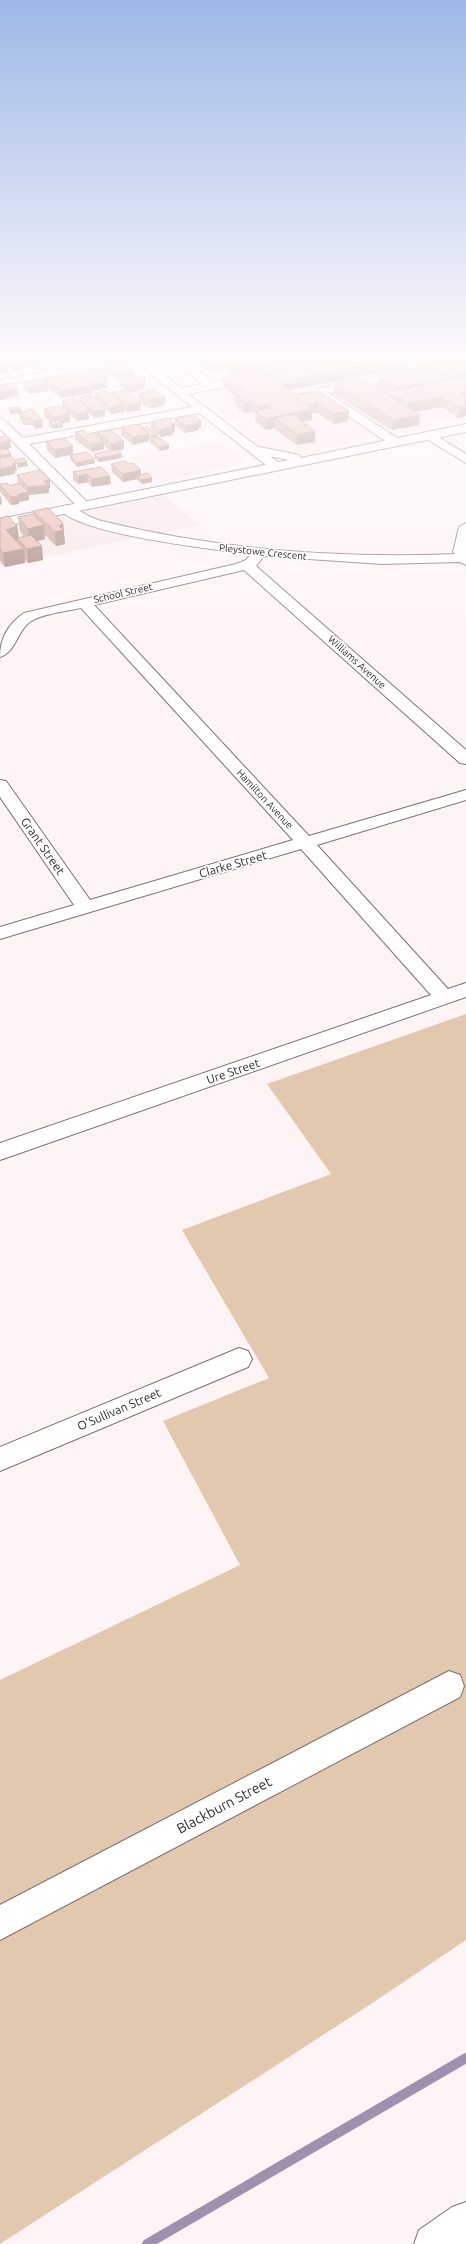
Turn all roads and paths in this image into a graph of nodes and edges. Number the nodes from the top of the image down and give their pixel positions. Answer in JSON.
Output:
{"nodes":[{"id":1,"x":44,"y":466,"type":"edge"},
{"id":2,"x":275,"y":466,"type":"edge"},
{"id":3,"x":84,"y":505,"type":"junction"},
{"id":4,"x":66,"y":509,"type":"junction"},
{"id":5,"x":0,"y":523,"type":"edge"},
{"id":6,"x":466,"y":527,"type":"edge"},
{"id":7,"x":259,"y":553,"type":"junction"},
{"id":8,"x":465,"y":559,"type":"edge"},
{"id":9,"x":247,"y":565,"type":"junction"},
{"id":10,"x":82,"y":602,"type":"junction"},
{"id":11,"x":0,"y":652,"type":"edge"},
{"id":12,"x":466,"y":759,"type":"edge"},
{"id":13,"x":0,"y":784,"type":"edge"},
{"id":14,"x":466,"y":795,"type":"edge"},
{"id":15,"x":304,"y":843,"type":"junction"},
{"id":16,"x":85,"y":907,"type":"junction"},
{"id":17,"x":0,"y":933,"type":"edge"},
{"id":18,"x":466,"y":990,"type":"edge"},
{"id":19,"x":445,"y":998,"type":"junction"},
{"id":20,"x":0,"y":1152,"type":"edge"},
{"id":21,"x":239,"y":1359,"type":"dead end"},
{"id":22,"x":0,"y":1459,"type":"edge"},
{"id":23,"x":449,"y":1686,"type":"dead end"},
{"id":24,"x":0,"y":1923,"type":"edge"},
{"id":25,"x":466,"y":2221,"type":"edge"},
{"id":26,"x":433,"y":2244,"type":"edge"}],
"edges":[{"from":1,"to":3,"type":"main road"},
{"from":2,"to":3,"type":"main road"},
{"from":3,"to":4,"type":"main road"},
{"from":4,"to":5,"type":"main road"},
{"from":4,"to":7,"type":"main road","name":"Pleystowe Crescent"},
{"from":6,"to":8,"type":"main road"},
{"from":7,"to":8,"type":"main road","name":"Pleystowe Crescent"},
{"from":7,"to":9,"type":"main road"},
{"from":9,"to":10,"type":"main road","name":"School Street"},
{"from":9,"to":12,"type":"main road","name":"Williams Avenue"},
{"from":10,"to":11,"type":"main road","name":"School Street"},
{"from":10,"to":15,"type":"main road","name":"Hamilton Avenue"},
{"from":13,"to":16,"type":"main road","name":"Grant Street"},
{"from":14,"to":15,"type":"main road","name":"Clarke Street"},
{"from":15,"to":16,"type":"main road","name":"Clarke Street"},
{"from":15,"to":19,"type":"main road","name":"Hamilton Avenue"},
{"from":16,"to":17,"type":"main road","name":"Clarke Street"},
{"from":18,"to":19,"type":"main road","name":"Ure Street"},
{"from":19,"to":20,"type":"main road","name":"Ure Street"},
{"from":21,"to":22,"type":"main road","name":"O'Sullivan Street"},
{"from":23,"to":24,"type":"main road","name":"Blackburn Street"},
{"from":25,"to":26,"type":"main road"}]}
